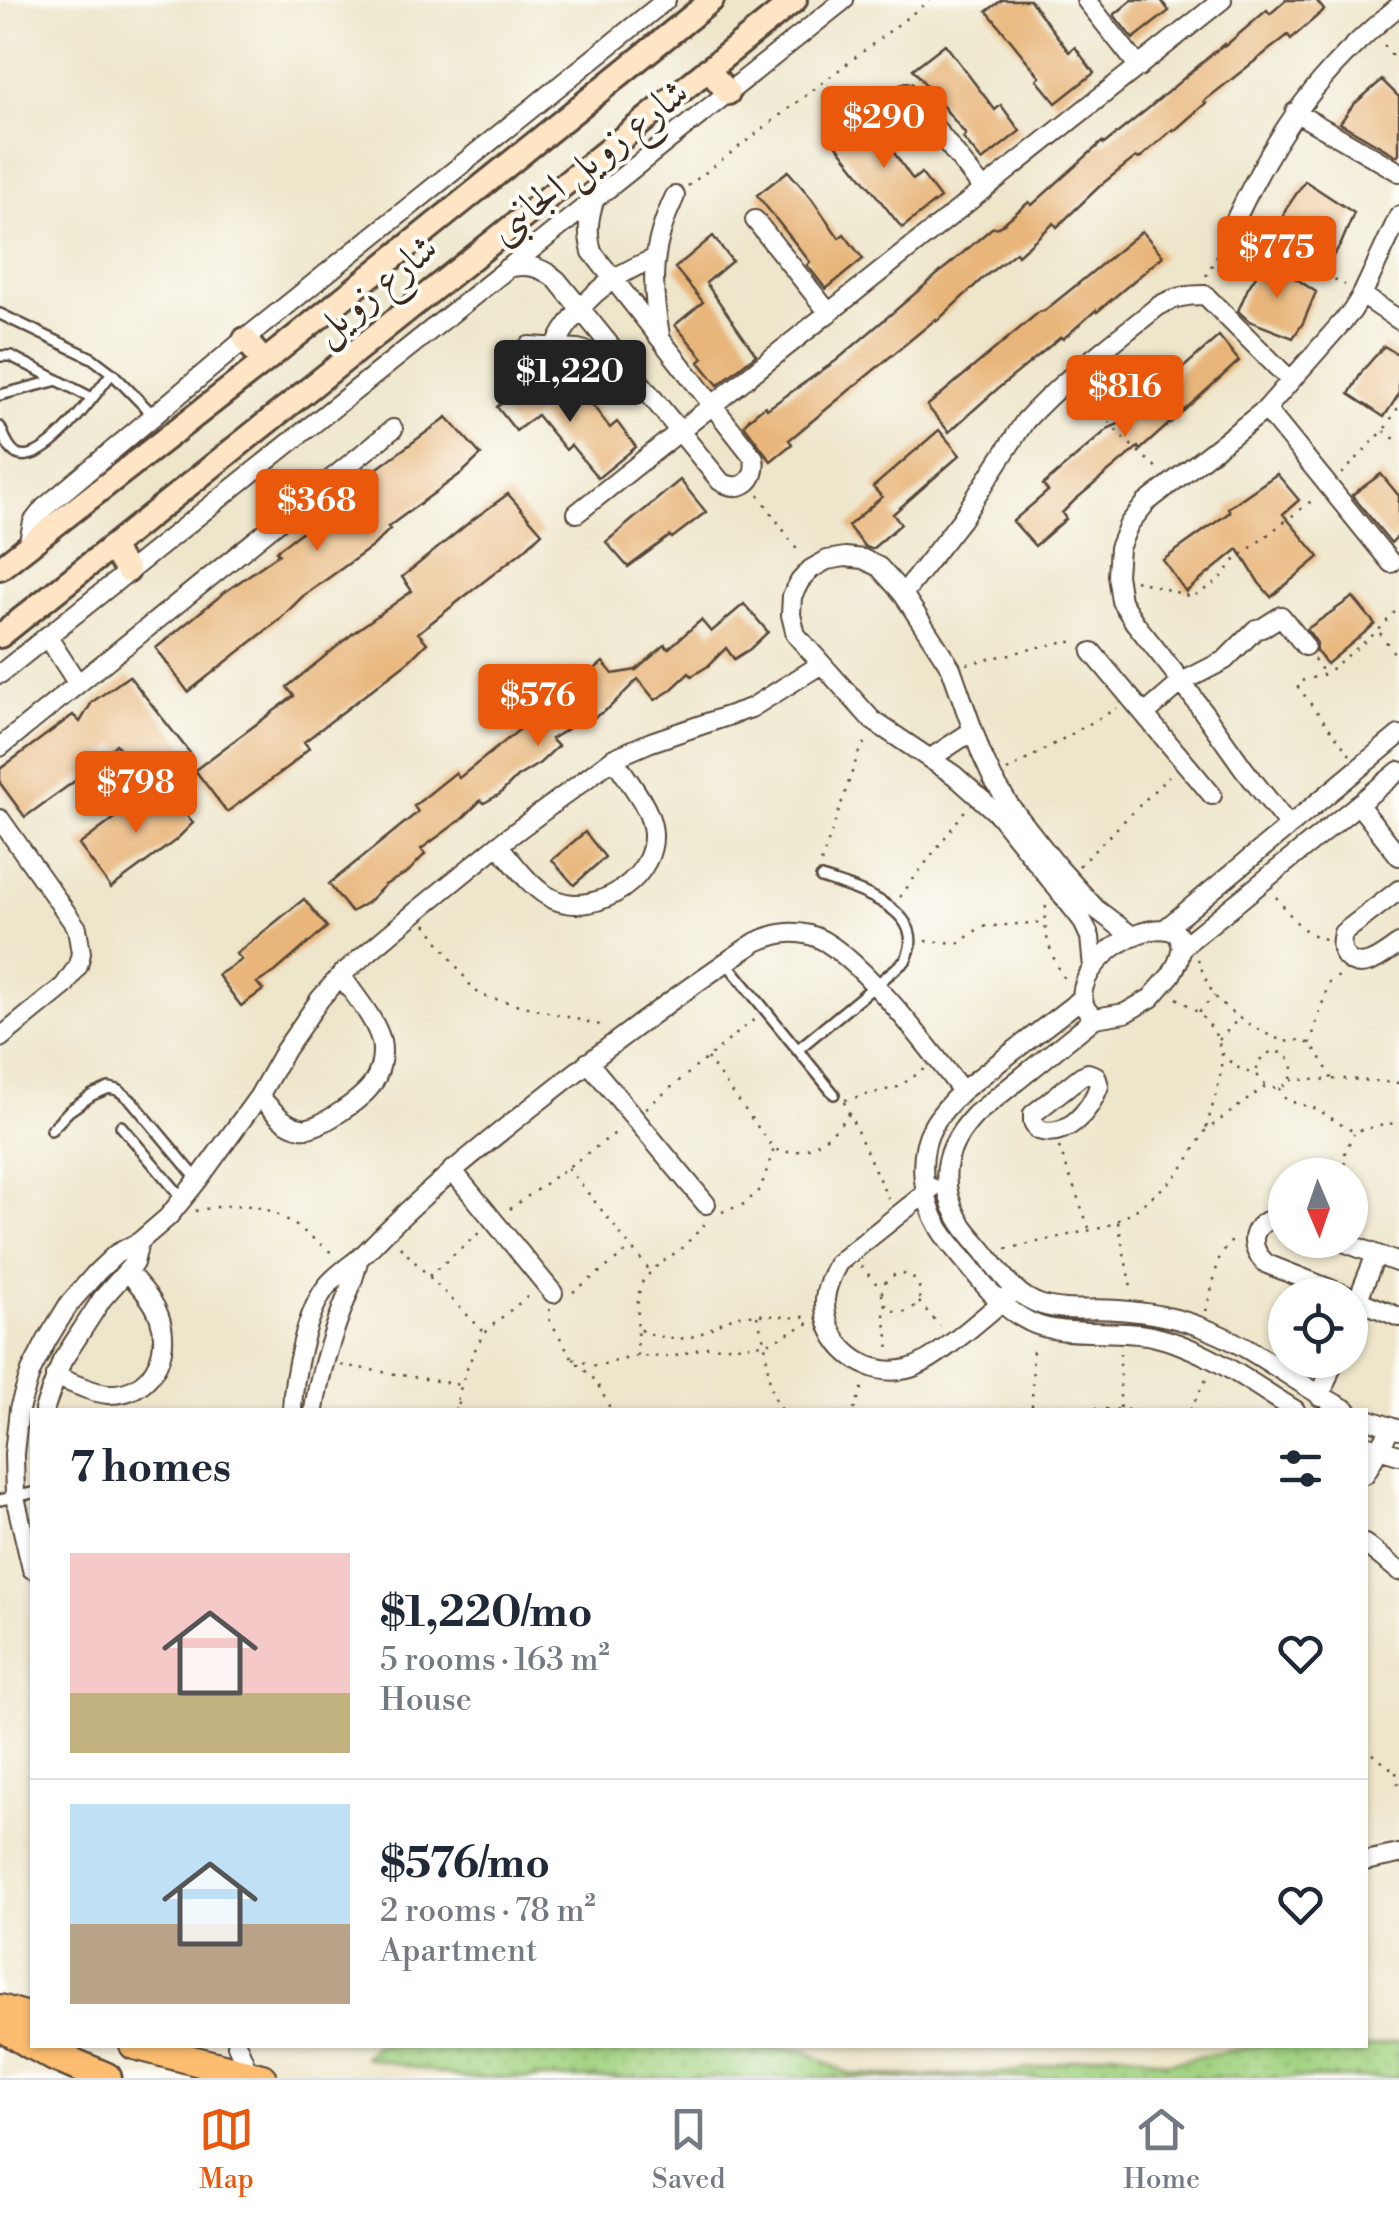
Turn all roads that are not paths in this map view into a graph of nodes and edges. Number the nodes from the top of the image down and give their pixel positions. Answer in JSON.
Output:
{"nodes":[{"id":1,"x":666,"y":0,"type":"edge"},
{"id":2,"x":712,"y":0,"type":"edge"},
{"id":3,"x":795,"y":0,"type":"edge"},
{"id":4,"x":844,"y":0,"type":"edge"},
{"id":5,"x":1086,"y":0,"type":"edge"},
{"id":6,"x":1222,"y":0,"type":"edge"},
{"id":7,"x":1399,"y":6,"type":"edge"},
{"id":8,"x":1138,"y":66,"type":"junction"},
{"id":9,"x":708,"y":69,"type":"junction"},
{"id":10,"x":907,"y":92,"type":"dead end"},
{"id":11,"x":728,"y":93,"type":"junction"},
{"id":12,"x":1295,"y":112,"type":"junction"},
{"id":13,"x":1399,"y":172,"type":"edge"},
{"id":14,"x":984,"y":190,"type":"junction"},
{"id":15,"x":675,"y":196,"type":"road end"},
{"id":16,"x":594,"y":201,"type":"junction"},
{"id":17,"x":1399,"y":216,"type":"edge"},
{"id":18,"x":755,"y":220,"type":"dead end"},
{"id":19,"x":1234,"y":223,"type":"road end"},
{"id":20,"x":654,"y":260,"type":"junction"},
{"id":21,"x":507,"y":268,"type":"junction"},
{"id":22,"x":612,"y":278,"type":"junction"},
{"id":23,"x":1362,"y":295,"type":"junction"},
{"id":24,"x":579,"y":308,"type":"junction"},
{"id":25,"x":829,"y":313,"type":"junction"},
{"id":26,"x":0,"y":314,"type":"edge"},
{"id":27,"x":1399,"y":320,"type":"edge"},
{"id":28,"x":245,"y":338,"type":"junction"},
{"id":29,"x":662,"y":341,"type":"junction"},
{"id":30,"x":529,"y":346,"type":"dead end"},
{"id":31,"x":555,"y":346,"type":"junction"},
{"id":32,"x":0,"y":356,"type":"edge"},
{"id":33,"x":264,"y":362,"type":"junction"},
{"id":34,"x":624,"y":362,"type":"junction"},
{"id":35,"x":112,"y":373,"type":"junction"},
{"id":36,"x":58,"y":380,"type":"junction"},
{"id":37,"x":1290,"y":380,"type":"junction"},
{"id":38,"x":0,"y":395,"type":"edge"},
{"id":39,"x":92,"y":398,"type":"junction"},
{"id":40,"x":713,"y":406,"type":"junction"},
{"id":41,"x":1266,"y":410,"type":"junction"},
{"id":42,"x":153,"y":415,"type":"junction"},
{"id":43,"x":0,"y":427,"type":"edge"},
{"id":44,"x":393,"y":429,"type":"dead end"},
{"id":45,"x":680,"y":432,"type":"junction"},
{"id":46,"x":577,"y":513,"type":"dead end"},
{"id":47,"x":110,"y":548,"type":"junction"},
{"id":48,"x":10,"y":559,"type":"edge"},
{"id":49,"x":1392,"y":563,"type":"dead end"},
{"id":50,"x":128,"y":571,"type":"junction"},
{"id":51,"x":903,"y":594,"type":"junction"},
{"id":52,"x":0,"y":636,"type":"edge"},
{"id":53,"x":46,"y":636,"type":"junction"},
{"id":54,"x":1304,"y":646,"type":"dead end"},
{"id":55,"x":1092,"y":652,"type":"road end"},
{"id":56,"x":820,"y":664,"type":"junction"},
{"id":57,"x":0,"y":674,"type":"edge"},
{"id":58,"x":1182,"y":682,"type":"junction"},
{"id":59,"x":78,"y":684,"type":"junction"},
{"id":60,"x":1138,"y":706,"type":"junction"},
{"id":61,"x":972,"y":731,"type":"junction"},
{"id":62,"x":1399,"y":735,"type":"edge"},
{"id":63,"x":0,"y":747,"type":"edge"},
{"id":64,"x":614,"y":758,"type":"junction"},
{"id":65,"x":931,"y":758,"type":"junction"},
{"id":66,"x":1399,"y":771,"type":"edge"},
{"id":67,"x":1212,"y":794,"type":"dead end"},
{"id":68,"x":1358,"y":804,"type":"junction"},
{"id":69,"x":0,"y":818,"type":"edge"},
{"id":70,"x":1289,"y":826,"type":"junction"},
{"id":71,"x":498,"y":845,"type":"junction"},
{"id":72,"x":1399,"y":856,"type":"edge"},
{"id":73,"x":821,"y":878,"type":"road end"},
{"id":74,"x":1060,"y":879,"type":"junction"},
{"id":75,"x":1399,"y":890,"type":"edge"},
{"id":76,"x":1166,"y":929,"type":"junction"},
{"id":77,"x":1132,"y":936,"type":"junction"},
{"id":78,"x":1188,"y":943,"type":"junction"},
{"id":79,"x":1399,"y":944,"type":"edge"},
{"id":80,"x":726,"y":962,"type":"junction"},
{"id":81,"x":1094,"y":968,"type":"junction"},
{"id":82,"x":341,"y":975,"type":"junction"},
{"id":83,"x":874,"y":986,"type":"junction"},
{"id":84,"x":1079,"y":1000,"type":"junction"},
{"id":85,"x":1095,"y":1018,"type":"junction"},
{"id":86,"x":0,"y":1038,"type":"edge"},
{"id":87,"x":798,"y":1050,"type":"junction"},
{"id":88,"x":588,"y":1062,"type":"junction"},
{"id":89,"x":1036,"y":1066,"type":"junction"},
{"id":90,"x":962,"y":1091,"type":"junction"},
{"id":91,"x":834,"y":1094,"type":"dead end"},
{"id":92,"x":1058,"y":1094,"type":"junction"},
{"id":93,"x":258,"y":1096,"type":"junction"},
{"id":94,"x":121,"y":1126,"type":"dead end"},
{"id":95,"x":51,"y":1130,"type":"dead end"},
{"id":96,"x":452,"y":1170,"type":"junction"},
{"id":97,"x":946,"y":1177,"type":"junction"},
{"id":98,"x":198,"y":1180,"type":"junction"},
{"id":99,"x":926,"y":1193,"type":"junction"},
{"id":100,"x":182,"y":1199,"type":"junction"},
{"id":101,"x":711,"y":1213,"type":"road end"},
{"id":102,"x":1268,"y":1221,"type":"edge"},
{"id":103,"x":139,"y":1242,"type":"junction"},
{"id":104,"x":1368,"y":1252,"type":"edge"},
{"id":105,"x":1376,"y":1255,"type":"junction"},
{"id":106,"x":1399,"y":1263,"type":"edge"},
{"id":107,"x":353,"y":1264,"type":"junction"},
{"id":108,"x":127,"y":1270,"type":"junction"},
{"id":109,"x":1303,"y":1278,"type":"edge"},
{"id":110,"x":1362,"y":1278,"type":"edge"},
{"id":111,"x":1016,"y":1290,"type":"junction"},
{"id":112,"x":553,"y":1292,"type":"road end"},
{"id":113,"x":1000,"y":1304,"type":"junction"},
{"id":114,"x":1368,"y":1304,"type":"edge"},
{"id":115,"x":1399,"y":1317,"type":"edge"},
{"id":116,"x":55,"y":1376,"type":"junction"},
{"id":117,"x":1327,"y":1378,"type":"edge"},
{"id":118,"x":1320,"y":1396,"type":"junction"},
{"id":119,"x":45,"y":1408,"type":"edge"},
{"id":120,"x":292,"y":1408,"type":"edge"},
{"id":121,"x":314,"y":1408,"type":"edge"},
{"id":122,"x":1292,"y":1408,"type":"edge"},
{"id":123,"x":1343,"y":1408,"type":"edge"},
{"id":124,"x":1368,"y":1419,"type":"edge"},
{"id":125,"x":1395,"y":1429,"type":"edge"},
{"id":126,"x":1372,"y":1448,"type":"edge"},
{"id":127,"x":1399,"y":1456,"type":"edge"},
{"id":128,"x":16,"y":1496,"type":"edge"},
{"id":129,"x":1368,"y":1546,"type":"edge"},
{"id":130,"x":30,"y":1562,"type":"edge"},
{"id":131,"x":1399,"y":1571,"type":"edge"},
{"id":132,"x":1399,"y":1854,"type":"edge"},
{"id":133,"x":1368,"y":1860,"type":"edge"},
{"id":134,"x":0,"y":2010,"type":"edge"},
{"id":135,"x":30,"y":2018,"type":"edge"},
{"id":136,"x":0,"y":2024,"type":"edge"},
{"id":137,"x":30,"y":2042,"type":"edge"},
{"id":138,"x":41,"y":2048,"type":"edge"},
{"id":139,"x":145,"y":2048,"type":"edge"},
{"id":140,"x":239,"y":2048,"type":"edge"},
{"id":141,"x":256,"y":2077,"type":"edge"},
{"id":142,"x":106,"y":2078,"type":"edge"}],
"edges":[{"from":1,"to":28,"type":"street","name":"شارع زويل الجانبى"},
{"from":2,"to":33,"type":"main road","name":"شارع زويل"},
{"from":3,"to":9,"type":"main road","name":"شارع زويل"},
{"from":4,"to":11,"type":"street","name":"شارع زويل الجانبى"},
{"from":5,"to":8,"type":"street"},
{"from":6,"to":8,"type":"street"},
{"from":7,"to":12,"type":"street"},
{"from":8,"to":14,"type":"street"},
{"from":9,"to":11,"type":"main road"},
{"from":9,"to":47,"type":"main road","name":"شارع زويل"},
{"from":10,"to":14,"type":"street"},
{"from":11,"to":16,"type":"street","name":"شارع زويل الجانبى"},
{"from":12,"to":13,"type":"street"},
{"from":12,"to":19,"type":"street"},
{"from":14,"to":25,"type":"street"},
{"from":15,"to":20,"type":"street"},
{"from":16,"to":21,"type":"street","name":"شارع زويل الجانبى"},
{"from":16,"to":22,"type":"street"},
{"from":17,"to":23,"type":"street"},
{"from":18,"to":25,"type":"street"},
{"from":20,"to":22,"type":"street"},
{"from":20,"to":29,"type":"street"},
{"from":21,"to":24,"type":"street"},
{"from":21,"to":50,"type":"street","name":"شارع زويل الجانبى"},
{"from":22,"to":24,"type":"street"},
{"from":22,"to":29,"type":"street"},
{"from":23,"to":27,"type":"street"},
{"from":23,"to":37,"type":"street"},
{"from":24,"to":31,"type":"street"},
{"from":24,"to":34,"type":"street"},
{"from":25,"to":40,"type":"street"},
{"from":26,"to":35,"type":"lane"},
{"from":28,"to":33,"type":"main road"},
{"from":28,"to":42,"type":"street","name":"شارع زويل الجانبى"},
{"from":29,"to":40,"type":"street"},
{"from":30,"to":31,"type":"street"},
{"from":31,"to":34,"type":"street"},
{"from":32,"to":36,"type":"lane"},
{"from":33,"to":48,"type":"main road","name":"شارع زويل"},
{"from":34,"to":45,"type":"street"},
{"from":35,"to":39,"type":"lane"},
{"from":35,"to":42,"type":"lane"},
{"from":36,"to":38,"type":"lane"},
{"from":36,"to":39,"type":"lane"},
{"from":37,"to":41,"type":"street"},
{"from":37,"to":51,"type":"street"},
{"from":39,"to":43,"type":"lane"},
{"from":40,"to":45,"type":"street"},
{"from":40,"to":45,"type":"street"},
{"from":41,"to":49,"type":"street"},
{"from":41,"to":58,"type":"street"},
{"from":42,"to":48,"type":"street","name":"شارع زويل الجانبى"},
{"from":44,"to":59,"type":"street"},
{"from":45,"to":46,"type":"street"},
{"from":47,"to":50,"type":"main road"},
{"from":47,"to":52,"type":"main road","name":"شارع زويل"},
{"from":50,"to":53,"type":"street","name":"شارع زويل الجانبى"},
{"from":51,"to":56,"type":"street"},
{"from":51,"to":61,"type":"street"},
{"from":53,"to":57,"type":"street","name":"شارع زويل الجانبى"},
{"from":53,"to":59,"type":"street"},
{"from":54,"to":58,"type":"street"},
{"from":55,"to":60,"type":"street"},
{"from":56,"to":64,"type":"street"},
{"from":56,"to":65,"type":"street"},
{"from":58,"to":60,"type":"street"},
{"from":58,"to":70,"type":"street"},
{"from":59,"to":63,"type":"street"},
{"from":60,"to":67,"type":"street"},
{"from":61,"to":65,"type":"street"},
{"from":61,"to":74,"type":"street"},
{"from":62,"to":70,"type":"street"},
{"from":64,"to":71,"type":"street"},
{"from":64,"to":71,"type":"street"},
{"from":65,"to":74,"type":"street"},
{"from":66,"to":68,"type":"street"},
{"from":68,"to":72,"type":"street"},
{"from":68,"to":78,"type":"street"},
{"from":69,"to":86,"type":"street"},
{"from":70,"to":76,"type":"street"},
{"from":71,"to":82,"type":"street"},
{"from":73,"to":83,"type":"lane"},
{"from":74,"to":77,"type":"street"},
{"from":74,"to":81,"type":"street"},
{"from":75,"to":79,"type":"street"},
{"from":76,"to":77,"type":"street"},
{"from":76,"to":78,"type":"street"},
{"from":77,"to":81,"type":"street"},
{"from":78,"to":85,"type":"street"},
{"from":80,"to":83,"type":"street"},
{"from":80,"to":87,"type":"lane"},
{"from":80,"to":88,"type":"street"},
{"from":81,"to":84,"type":"street"},
{"from":82,"to":93,"type":"street"},
{"from":82,"to":93,"type":"street"},
{"from":83,"to":87,"type":"lane"},
{"from":83,"to":90,"type":"street"},
{"from":84,"to":85,"type":"street"},
{"from":84,"to":90,"type":"street"},
{"from":85,"to":89,"type":"street"},
{"from":87,"to":91,"type":"lane"},
{"from":88,"to":96,"type":"street"},
{"from":88,"to":101,"type":"street"},
{"from":89,"to":92,"type":"street"},
{"from":89,"to":97,"type":"street"},
{"from":90,"to":99,"type":"street"},
{"from":92,"to":92,"type":"street"},
{"from":93,"to":98,"type":"street"},
{"from":94,"to":100,"type":"lane"},
{"from":95,"to":98,"type":"lane"},
{"from":96,"to":107,"type":"street"},
{"from":96,"to":112,"type":"street"},
{"from":97,"to":99,"type":"street"},
{"from":97,"to":111,"type":"street"},
{"from":98,"to":100,"type":"street"},
{"from":99,"to":113,"type":"street"},
{"from":99,"to":113,"type":"street"},
{"from":100,"to":103,"type":"street"},
{"from":102,"to":109,"type":"street"},
{"from":103,"to":108,"type":"street"},
{"from":103,"to":128,"type":"street"},
{"from":104,"to":105,"type":"street"},
{"from":105,"to":106,"type":"street"},
{"from":105,"to":110,"type":"street"},
{"from":107,"to":120,"type":"street"},
{"from":107,"to":121,"type":"street"},
{"from":108,"to":116,"type":"street"},
{"from":108,"to":116,"type":"street"},
{"from":111,"to":113,"type":"street"},
{"from":111,"to":118,"type":"street"},
{"from":113,"to":122,"type":"street"},
{"from":114,"to":115,"type":"street"},
{"from":116,"to":119,"type":"street"},
{"from":117,"to":118,"type":"street"},
{"from":118,"to":123,"type":"street"},
{"from":124,"to":125,"type":"street"},
{"from":125,"to":126,"type":"street"},
{"from":126,"to":127,"type":"street"},
{"from":128,"to":130,"type":"street"},
{"from":129,"to":131,"type":"street"},
{"from":132,"to":133,"type":"street"},
{"from":134,"to":135,"type":"highway"},
{"from":136,"to":137,"type":"highway"},
{"from":138,"to":142,"type":"highway"},
{"from":139,"to":141,"type":"highway"},
{"from":140,"to":141,"type":"street"}]}
